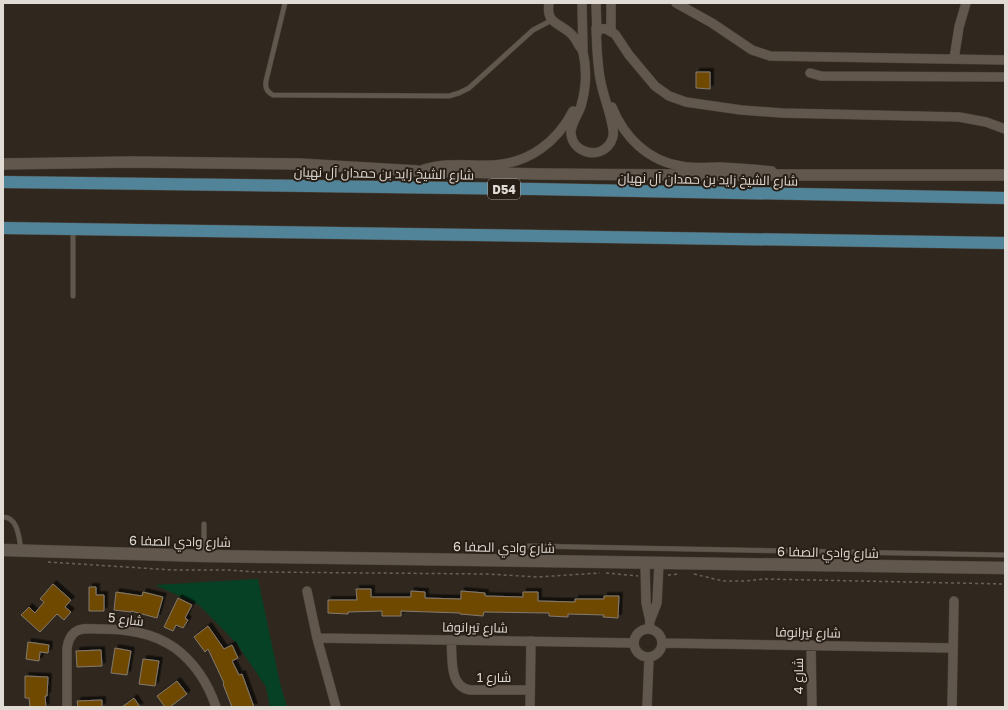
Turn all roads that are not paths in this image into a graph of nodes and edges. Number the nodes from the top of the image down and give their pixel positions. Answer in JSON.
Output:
{"nodes":[{"id":1,"x":285,"y":3,"type":"edge"},
{"id":2,"x":549,"y":3,"type":"edge"},
{"id":3,"x":582,"y":3,"type":"edge"},
{"id":4,"x":596,"y":3,"type":"edge"},
{"id":5,"x":611,"y":3,"type":"edge"},
{"id":6,"x":676,"y":3,"type":"edge"},
{"id":7,"x":966,"y":3,"type":"edge"},
{"id":8,"x":552,"y":20,"type":"junction"},
{"id":9,"x":596,"y":28,"type":"junction"},
{"id":10,"x":611,"y":30,"type":"junction"},
{"id":11,"x":583,"y":50,"type":"junction"},
{"id":12,"x":954,"y":59,"type":"junction"},
{"id":13,"x":1005,"y":60,"type":"edge"},
{"id":14,"x":810,"y":73,"type":"dead end"},
{"id":15,"x":1005,"y":77,"type":"edge"},
{"id":16,"x":1005,"y":129,"type":"edge"},
{"id":17,"x":3,"y":157,"type":"edge"},
{"id":18,"x":3,"y":164,"type":"edge"},
{"id":19,"x":47,"y":164,"type":"junction"},
{"id":20,"x":418,"y":171,"type":"junction"},
{"id":21,"x":1005,"y":175,"type":"edge"},
{"id":22,"x":799,"y":176,"type":"junction"},
{"id":23,"x":3,"y":182,"type":"edge"},
{"id":24,"x":1005,"y":198,"type":"edge"},
{"id":25,"x":3,"y":228,"type":"edge"},
{"id":26,"x":73,"y":230,"type":"junction"},
{"id":27,"x":1005,"y":243,"type":"edge"},
{"id":28,"x":73,"y":296,"type":"dead end"},
{"id":29,"x":3,"y":517,"type":"edge"},
{"id":30,"x":204,"y":524,"type":"dead end"},
{"id":31,"x":3,"y":550,"type":"edge"},
{"id":32,"x":22,"y":551,"type":"junction"},
{"id":33,"x":1005,"y":555,"type":"edge"},
{"id":34,"x":204,"y":556,"type":"junction"},
{"id":35,"x":498,"y":561,"type":"junction"},
{"id":36,"x":645,"y":563,"type":"junction"},
{"id":37,"x":659,"y":563,"type":"junction"},
{"id":38,"x":1005,"y":568,"type":"edge"},
{"id":39,"x":646,"y":579,"type":"junction"},
{"id":40,"x":659,"y":580,"type":"junction"},
{"id":41,"x":308,"y":591,"type":"dead end"},
{"id":42,"x":954,"y":600,"type":"dead end"},
{"id":43,"x":649,"y":622,"type":"junction"},
{"id":44,"x":317,"y":638,"type":"junction"},
{"id":45,"x":451,"y":640,"type":"junction"},
{"id":46,"x":530,"y":641,"type":"junction"},
{"id":47,"x":634,"y":643,"type":"junction"},
{"id":48,"x":662,"y":643,"type":"junction"},
{"id":49,"x":811,"y":645,"type":"junction"},
{"id":50,"x":952,"y":648,"type":"junction"},
{"id":51,"x":649,"y":658,"type":"junction"},
{"id":52,"x":530,"y":690,"type":"junction"},
{"id":53,"x":67,"y":707,"type":"edge"},
{"id":54,"x":216,"y":707,"type":"edge"},
{"id":55,"x":336,"y":707,"type":"edge"},
{"id":56,"x":530,"y":707,"type":"edge"},
{"id":57,"x":647,"y":707,"type":"edge"},
{"id":58,"x":812,"y":707,"type":"edge"},
{"id":59,"x":952,"y":707,"type":"edge"}],
"edges":[{"from":1,"to":8,"type":"lane"},
{"from":2,"to":8,"type":"street"},
{"from":3,"to":11,"type":"street"},
{"from":4,"to":9,"type":"street"},
{"from":5,"to":10,"type":"street"},
{"from":6,"to":12,"type":"street"},
{"from":7,"to":12,"type":"street"},
{"from":8,"to":11,"type":"street"},
{"from":9,"to":10,"type":"street"},
{"from":9,"to":11,"type":"street"},
{"from":9,"to":22,"type":"street"},
{"from":10,"to":16,"type":"street"},
{"from":11,"to":20,"type":"street"},
{"from":12,"to":13,"type":"street"},
{"from":14,"to":15,"type":"street"},
{"from":17,"to":19,"type":"street"},
{"from":18,"to":19,"type":"street"},
{"from":19,"to":20,"type":"street"},
{"from":20,"to":22,"type":"street"},
{"from":21,"to":22,"type":"street"},
{"from":23,"to":24,"type":"main road","name":"شارع الشيخ زايد بن حمدان آل نهيان","number":"D54"},
{"from":25,"to":26,"type":"main road"},
{"from":26,"to":27,"type":"main road"},
{"from":26,"to":28,"type":"lane"},
{"from":29,"to":32,"type":"lane"},
{"from":30,"to":34,"type":"lane"},
{"from":31,"to":32,"type":"main road","name":"شارع وادي الصفا 6"},
{"from":32,"to":34,"type":"main road","name":"شارع وادي الصفا 6"},
{"from":33,"to":35,"type":"lane"},
{"from":34,"to":35,"type":"main road","name":"شارع وادي الصفا 6"},
{"from":35,"to":36,"type":"main road","name":"شارع وادي الصفا 6"},
{"from":36,"to":37,"type":"main road","name":"شارع وادي الصفا 6"},
{"from":36,"to":39,"type":"street"},
{"from":37,"to":38,"type":"main road","name":"شارع وادي الصفا 6"},
{"from":37,"to":40,"type":"street"},
{"from":39,"to":40,"type":"street"},
{"from":39,"to":43,"type":"street"},
{"from":40,"to":43,"type":"street"},
{"from":41,"to":44,"type":"street"},
{"from":42,"to":50,"type":"street"},
{"from":43,"to":47,"type":"street"},
{"from":43,"to":48,"type":"street"},
{"from":44,"to":45,"type":"street","name":"شارع تيرانوفا"},
{"from":44,"to":55,"type":"street"},
{"from":45,"to":46,"type":"street","name":"شارع تيرانوفا"},
{"from":45,"to":52,"type":"street","name":"شارع 1"},
{"from":46,"to":47,"type":"street","name":"شارع تيرانوفا"},
{"from":46,"to":52,"type":"street"},
{"from":47,"to":51,"type":"street"},
{"from":48,"to":49,"type":"street","name":"شارع تيرانوفا"},
{"from":48,"to":51,"type":"street"},
{"from":49,"to":50,"type":"street","name":"شارع تيرانوفا"},
{"from":49,"to":58,"type":"street","name":"شارع 4"},
{"from":50,"to":59,"type":"street"},
{"from":51,"to":57,"type":"street"},
{"from":52,"to":56,"type":"street"},
{"from":53,"to":54,"type":"street","name":"شارع 5"}]}
